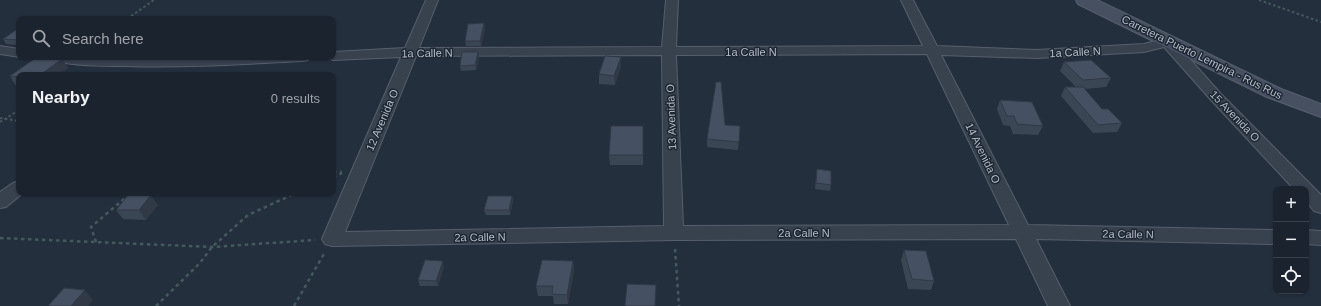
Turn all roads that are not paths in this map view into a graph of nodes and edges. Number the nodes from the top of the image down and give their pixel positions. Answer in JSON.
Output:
{"nodes":[{"id":1,"x":432,"y":0,"type":"edge"},
{"id":2,"x":672,"y":0,"type":"edge"},
{"id":3,"x":907,"y":0,"type":"edge"},
{"id":4,"x":1084,"y":0,"type":"edge"},
{"id":5,"x":1168,"y":42,"type":"junction"},
{"id":6,"x":0,"y":50,"type":"edge"},
{"id":7,"x":932,"y":50,"type":"junction"},
{"id":8,"x":16,"y":52,"type":"edge"},
{"id":9,"x":411,"y":52,"type":"junction"},
{"id":10,"x":669,"y":52,"type":"junction"},
{"id":11,"x":336,"y":56,"type":"edge"},
{"id":12,"x":78,"y":60,"type":"edge"},
{"id":13,"x":238,"y":60,"type":"edge"},
{"id":14,"x":174,"y":63,"type":"junction"},
{"id":15,"x":162,"y":72,"type":"edge"},
{"id":16,"x":1321,"y":111,"type":"edge"},
{"id":17,"x":1301,"y":186,"type":"edge"},
{"id":18,"x":16,"y":189,"type":"edge"},
{"id":19,"x":1309,"y":194,"type":"edge"},
{"id":20,"x":0,"y":202,"type":"edge"},
{"id":21,"x":1321,"y":206,"type":"edge"},
{"id":22,"x":1022,"y":232,"type":"junction"},
{"id":23,"x":674,"y":233,"type":"junction"},
{"id":24,"x":1273,"y":237,"type":"edge"},
{"id":25,"x":1309,"y":237,"type":"edge"},
{"id":26,"x":1321,"y":238,"type":"edge"},
{"id":27,"x":332,"y":240,"type":"joint"},
{"id":28,"x":1058,"y":306,"type":"edge"}],
"edges":[{"from":1,"to":9,"type":"street","name":"12 Avenida O"},
{"from":2,"to":10,"type":"street","name":"13 Avenida O"},
{"from":3,"to":7,"type":"street","name":"14 Avenida O"},
{"from":4,"to":5,"type":"street","name":"Carretera Puerto Lempira - Rus Rus"},
{"from":5,"to":7,"type":"street","name":"1a Calle N"},
{"from":5,"to":16,"type":"street","name":"Carretera Puerto Lempira - Rus Rus"},
{"from":5,"to":17,"type":"street","name":"15 Avenida O"},
{"from":6,"to":8,"type":"street"},
{"from":7,"to":10,"type":"street","name":"1a Calle N"},
{"from":7,"to":22,"type":"street","name":"14 Avenida O"},
{"from":9,"to":10,"type":"street","name":"1a Calle N"},
{"from":9,"to":11,"type":"street","name":"1a Calle N"},
{"from":9,"to":27,"type":"street","name":"12 Avenida O"},
{"from":10,"to":23,"type":"street","name":"13 Avenida O"},
{"from":12,"to":14,"type":"street"},
{"from":13,"to":14,"type":"street"},
{"from":14,"to":15,"type":"street"},
{"from":18,"to":20,"type":"street"},
{"from":19,"to":21,"type":"street","name":"15 Avenida O"},
{"from":22,"to":23,"type":"street","name":"2a Calle N"},
{"from":22,"to":24,"type":"street","name":"2a Calle N"},
{"from":22,"to":28,"type":"street","name":"14 Avenida O"},
{"from":23,"to":27,"type":"street","name":"2a Calle N"},
{"from":25,"to":26,"type":"street"}]}
